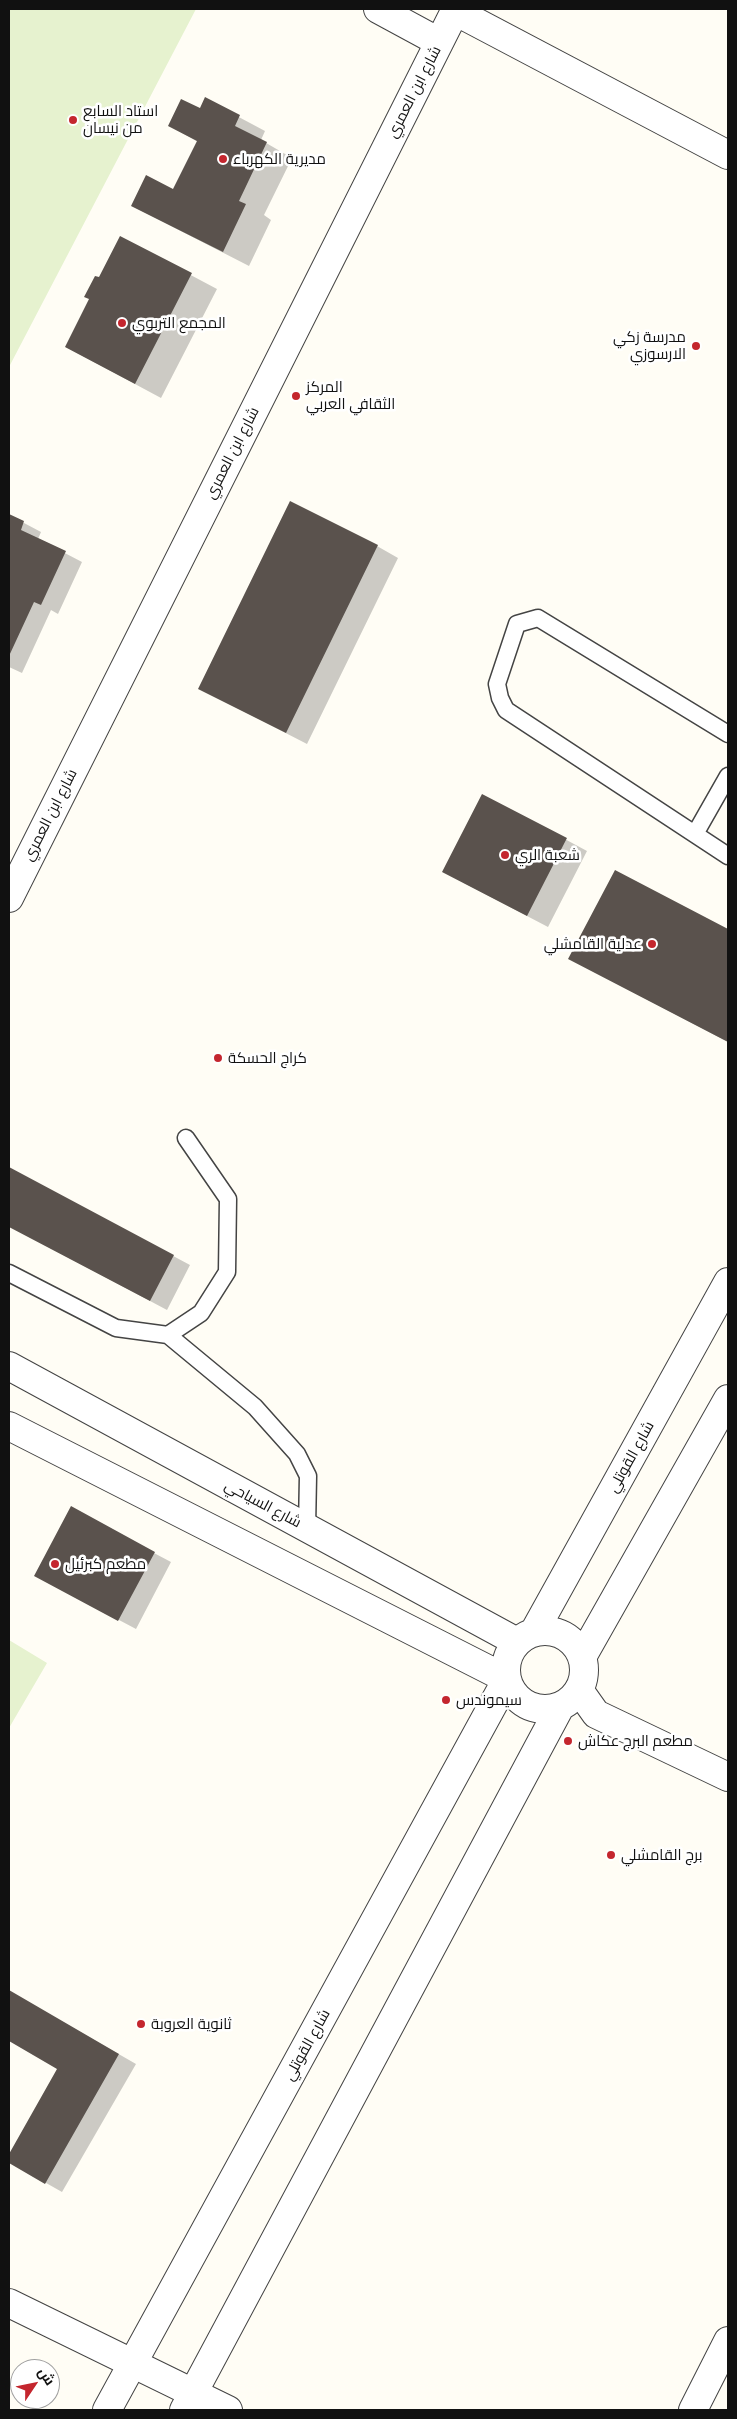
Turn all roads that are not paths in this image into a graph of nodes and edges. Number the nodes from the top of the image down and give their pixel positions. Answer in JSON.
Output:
{"nodes":[{"id":1,"x":378,"y":9,"type":"edge"},
{"id":2,"x":455,"y":10,"type":"edge"},
{"id":3,"x":439,"y":42,"type":"junction"},
{"id":4,"x":728,"y":155,"type":"edge"},
{"id":5,"x":728,"y":734,"type":"edge"},
{"id":6,"x":728,"y":776,"type":"edge"},
{"id":7,"x":695,"y":834,"type":"junction"},
{"id":8,"x":728,"y":856,"type":"edge"},
{"id":9,"x":9,"y":898,"type":"edge"},
{"id":10,"x":186,"y":1138,"type":"dead end"},
{"id":11,"x":9,"y":1274,"type":"edge"},
{"id":12,"x":728,"y":1282,"type":"edge"},
{"id":13,"x":168,"y":1335,"type":"junction"},
{"id":14,"x":9,"y":1366,"type":"edge"},
{"id":15,"x":728,"y":1399,"type":"edge"},
{"id":16,"x":9,"y":1426,"type":"edge"},
{"id":17,"x":307,"y":1528,"type":"junction"},
{"id":18,"x":526,"y":1637,"type":"junction"},
{"id":19,"x":582,"y":1657,"type":"junction"},
{"id":20,"x":507,"y":1679,"type":"junction"},
{"id":21,"x":569,"y":1698,"type":"junction"},
{"id":22,"x":728,"y":1777,"type":"edge"},
{"id":23,"x":9,"y":2303,"type":"edge"},
{"id":24,"x":728,"y":2340,"type":"edge"},
{"id":25,"x":132,"y":2364,"type":"junction"},
{"id":26,"x":189,"y":2402,"type":"edge"},
{"id":27,"x":107,"y":2410,"type":"edge"},
{"id":28,"x":228,"y":2410,"type":"edge"},
{"id":29,"x":693,"y":2410,"type":"edge"}],
"edges":[{"from":1,"to":3,"type":"street"},
{"from":2,"to":3,"type":"street","name":"شارع ابن العمري"},
{"from":2,"to":4,"type":"street"},
{"from":3,"to":9,"type":"street","name":"شارع ابن العمري"},
{"from":5,"to":7,"type":"lane"},
{"from":6,"to":7,"type":"lane"},
{"from":7,"to":8,"type":"lane"},
{"from":10,"to":13,"type":"lane"},
{"from":11,"to":13,"type":"lane"},
{"from":12,"to":18,"type":"street","name":"شارع القوتلي"},
{"from":13,"to":17,"type":"lane"},
{"from":14,"to":17,"type":"street","name":"شارع السياحي"},
{"from":15,"to":19,"type":"street"},
{"from":16,"to":20,"type":"street"},
{"from":17,"to":18,"type":"street","name":"شارع السياحي"},
{"from":18,"to":19,"type":"street"},
{"from":18,"to":20,"type":"street"},
{"from":19,"to":21,"type":"street"},
{"from":20,"to":21,"type":"street"},
{"from":20,"to":25,"type":"street","name":"شارع القوتلي"},
{"from":21,"to":22,"type":"street"},
{"from":21,"to":26,"type":"street"},
{"from":23,"to":25,"type":"street"},
{"from":24,"to":29,"type":"street"},
{"from":25,"to":26,"type":"street"},
{"from":25,"to":27,"type":"street","name":"شارع القوتلي"},
{"from":26,"to":28,"type":"street"}]}
